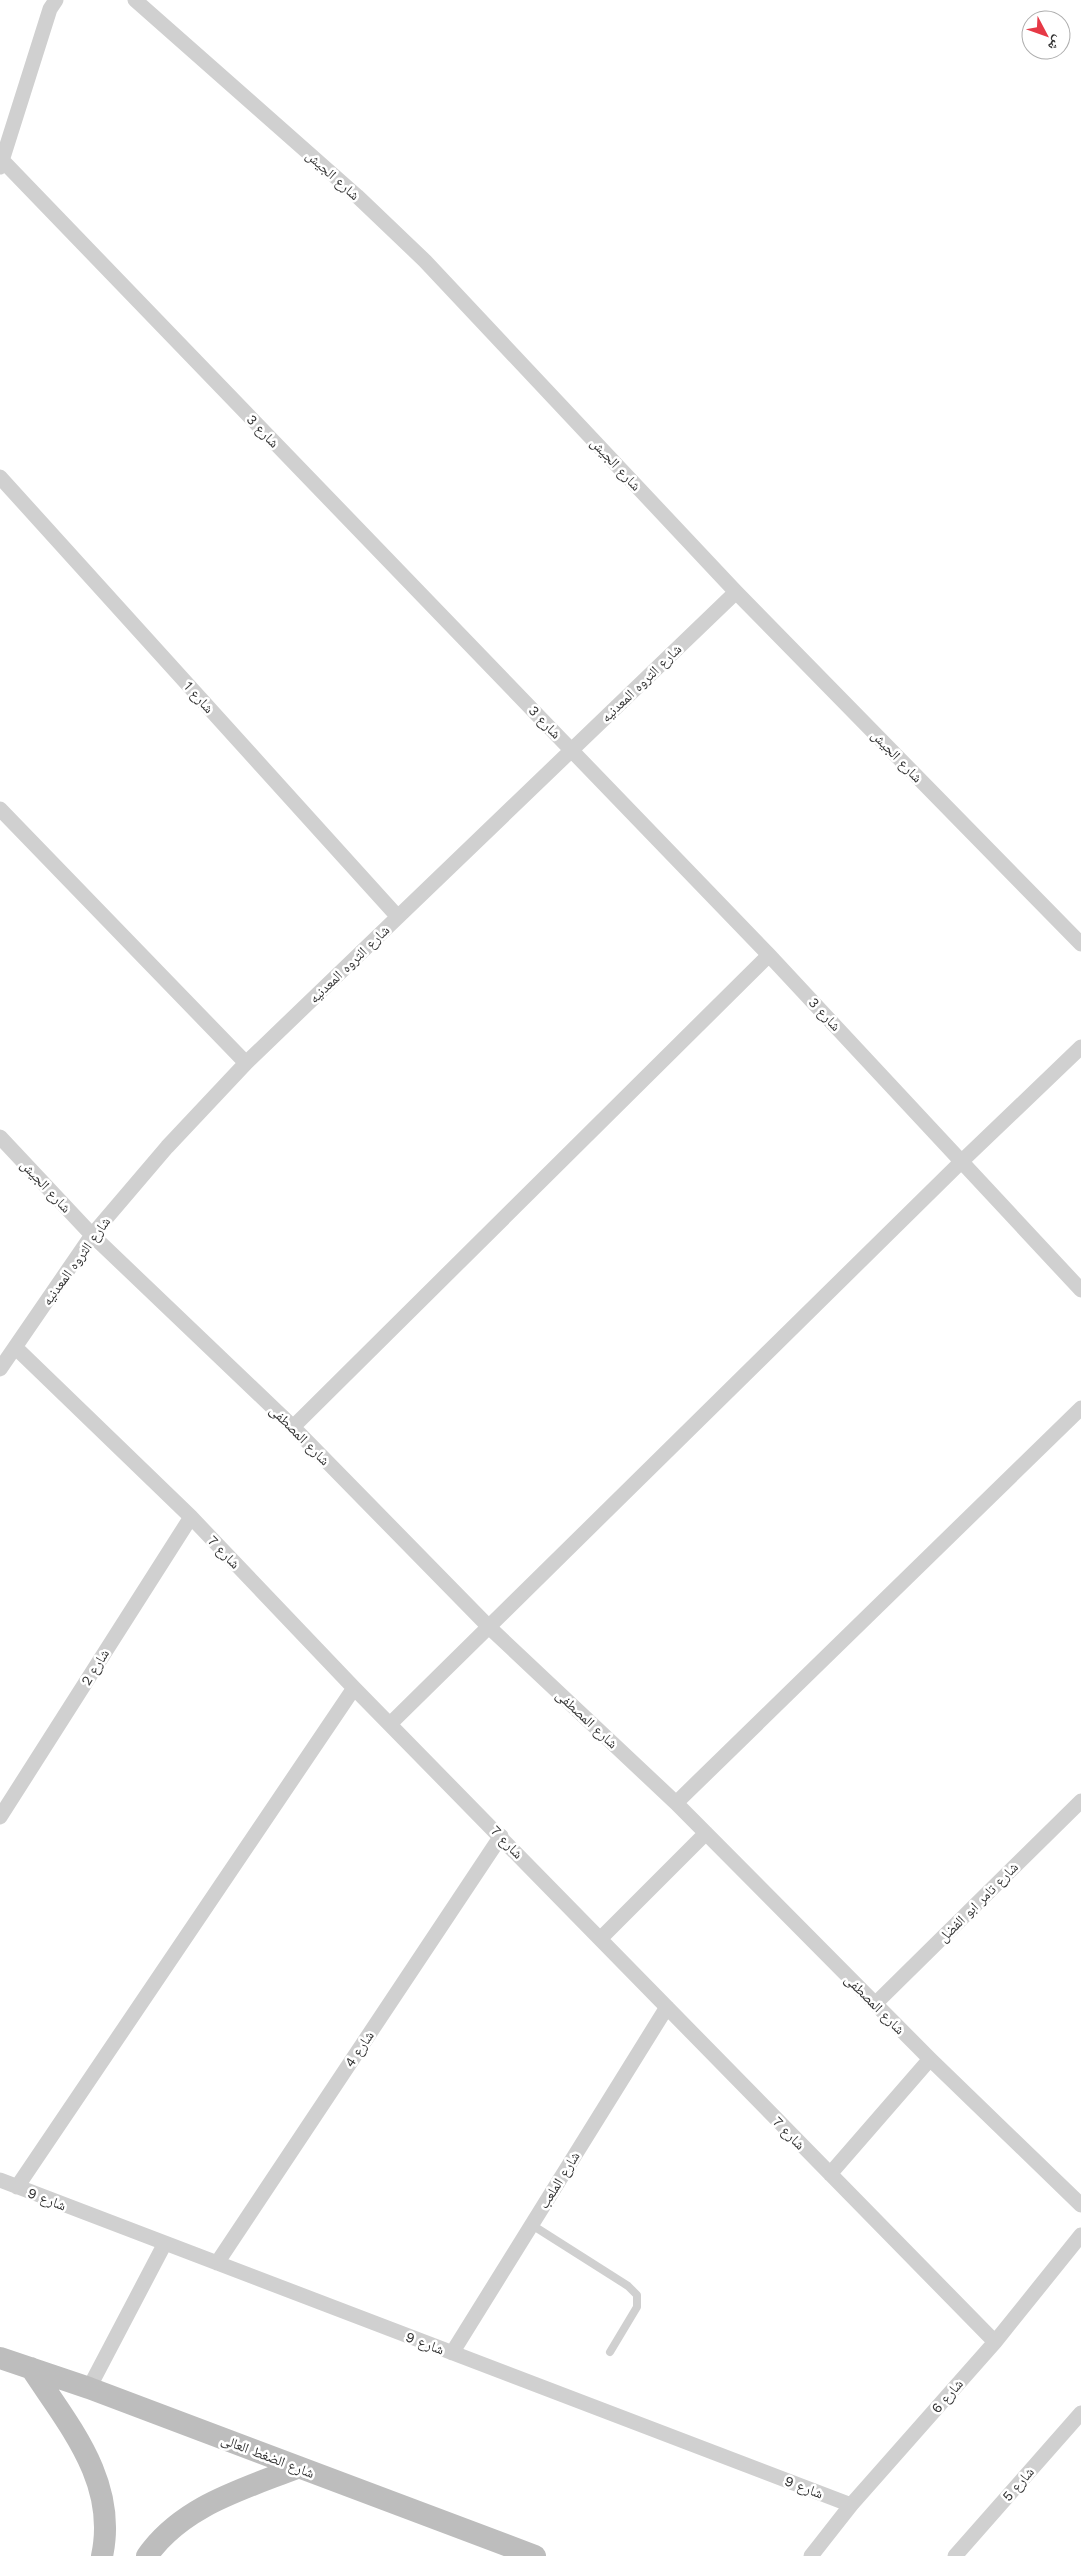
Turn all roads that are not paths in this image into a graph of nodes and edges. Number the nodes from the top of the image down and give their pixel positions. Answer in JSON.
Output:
{"nodes":[{"id":1,"x":56,"y":0,"type":"edge"},
{"id":2,"x":135,"y":0,"type":"edge"},
{"id":3,"x":1,"y":164,"type":"edge"},
{"id":4,"x":0,"y":477,"type":"edge"},
{"id":5,"x":736,"y":592,"type":"junction"},
{"id":6,"x":572,"y":750,"type":"junction"},
{"id":7,"x":0,"y":809,"type":"edge"},
{"id":8,"x":398,"y":917,"type":"junction"},
{"id":9,"x":1081,"y":944,"type":"edge"},
{"id":10,"x":769,"y":955,"type":"junction"},
{"id":11,"x":1081,"y":1048,"type":"edge"},
{"id":12,"x":246,"y":1063,"type":"junction"},
{"id":13,"x":0,"y":1136,"type":"edge"},
{"id":14,"x":962,"y":1161,"type":"junction"},
{"id":15,"x":92,"y":1235,"type":"junction"},
{"id":16,"x":1081,"y":1290,"type":"edge"},
{"id":17,"x":15,"y":1347,"type":"junction"},
{"id":18,"x":0,"y":1369,"type":"edge"},
{"id":19,"x":1081,"y":1408,"type":"edge"},
{"id":20,"x":293,"y":1427,"type":"junction"},
{"id":21,"x":191,"y":1517,"type":"junction"},
{"id":22,"x":490,"y":1628,"type":"junction"},
{"id":23,"x":354,"y":1688,"type":"junction"},
{"id":24,"x":390,"y":1724,"type":"junction"},
{"id":25,"x":1081,"y":1801,"type":"edge"},
{"id":26,"x":676,"y":1803,"type":"junction"},
{"id":27,"x":0,"y":1817,"type":"edge"},
{"id":28,"x":706,"y":1834,"type":"junction"},
{"id":29,"x":501,"y":1836,"type":"junction"},
{"id":30,"x":601,"y":1938,"type":"junction"},
{"id":31,"x":875,"y":2004,"type":"junction"},
{"id":32,"x":667,"y":2007,"type":"junction"},
{"id":33,"x":930,"y":2059,"type":"junction"},
{"id":34,"x":830,"y":2174,"type":"junction"},
{"id":35,"x":0,"y":2180,"type":"edge"},
{"id":36,"x":17,"y":2187,"type":"junction"},
{"id":37,"x":1081,"y":2205,"type":"edge"},
{"id":38,"x":532,"y":2225,"type":"junction"},
{"id":39,"x":1081,"y":2235,"type":"edge"},
{"id":40,"x":164,"y":2244,"type":"junction"},
{"id":41,"x":217,"y":2263,"type":"junction"},
{"id":42,"x":995,"y":2342,"type":"junction"},
{"id":43,"x":610,"y":2352,"type":"dead end"},
{"id":44,"x":452,"y":2353,"type":"junction"},
{"id":45,"x":0,"y":2358,"type":"edge"},
{"id":46,"x":31,"y":2368,"type":"junction"},
{"id":47,"x":89,"y":2388,"type":"junction"},
{"id":48,"x":1081,"y":2413,"type":"edge"},
{"id":49,"x":299,"y":2467,"type":"junction"},
{"id":50,"x":851,"y":2505,"type":"junction"},
{"id":51,"x":102,"y":2556,"type":"edge"},
{"id":52,"x":147,"y":2556,"type":"edge"},
{"id":53,"x":535,"y":2556,"type":"edge"},
{"id":54,"x":811,"y":2556,"type":"edge"},
{"id":55,"x":955,"y":2556,"type":"edge"}],
"edges":[{"from":1,"to":3,"type":"street"},
{"from":2,"to":5,"type":"street","name":"شارع الجيش"},
{"from":3,"to":6,"type":"street","name":"شارع 3"},
{"from":4,"to":8,"type":"street","name":"شارع 1"},
{"from":5,"to":6,"type":"street","name":"شارع الثروه المعدنيه"},
{"from":5,"to":9,"type":"street","name":"شارع الجيش"},
{"from":6,"to":8,"type":"street","name":"شارع الثروه المعدنيه"},
{"from":6,"to":10,"type":"street","name":"شارع 3"},
{"from":7,"to":12,"type":"street"},
{"from":8,"to":12,"type":"street","name":"شارع الثروه المعدنيه"},
{"from":10,"to":14,"type":"street","name":"شارع 3"},
{"from":10,"to":20,"type":"street"},
{"from":11,"to":14,"type":"street"},
{"from":12,"to":15,"type":"street","name":"شارع الثروه المعدنيه"},
{"from":13,"to":15,"type":"street","name":"شارع الجيش"},
{"from":14,"to":16,"type":"street","name":"شارع 3"},
{"from":14,"to":22,"type":"street"},
{"from":15,"to":17,"type":"street","name":"شارع الثروه المعدنيه"},
{"from":15,"to":20,"type":"street","name":"شارع المصطفى"},
{"from":17,"to":18,"type":"street","name":"شارع الثروه المعدنيه"},
{"from":17,"to":21,"type":"street","name":"شارع 7"},
{"from":19,"to":26,"type":"street"},
{"from":20,"to":22,"type":"street","name":"شارع المصطفى"},
{"from":21,"to":23,"type":"street","name":"شارع 7"},
{"from":21,"to":27,"type":"street","name":"شارع 2"},
{"from":22,"to":24,"type":"street"},
{"from":22,"to":26,"type":"street","name":"شارع المصطفى"},
{"from":23,"to":24,"type":"street","name":"شارع 7"},
{"from":23,"to":36,"type":"street"},
{"from":24,"to":29,"type":"street","name":"شارع 7"},
{"from":25,"to":31,"type":"street","name":"شارع تامر ابو الفضل"},
{"from":26,"to":28,"type":"street","name":"شارع المصطفى"},
{"from":28,"to":30,"type":"street"},
{"from":28,"to":31,"type":"street","name":"شارع المصطفى"},
{"from":29,"to":30,"type":"street","name":"شارع 7"},
{"from":29,"to":41,"type":"street","name":"شارع 4"},
{"from":30,"to":32,"type":"street","name":"شارع 7"},
{"from":31,"to":33,"type":"street","name":"شارع المصطفى"},
{"from":32,"to":34,"type":"street","name":"شارع 7"},
{"from":32,"to":38,"type":"street","name":"شارع الملعب"},
{"from":33,"to":34,"type":"street"},
{"from":33,"to":37,"type":"street","name":"شارع المصطفى"},
{"from":34,"to":42,"type":"street","name":"شارع 7"},
{"from":35,"to":36,"type":"street","name":"شارع 9"},
{"from":36,"to":40,"type":"street","name":"شارع 9"},
{"from":38,"to":43,"type":"lane"},
{"from":38,"to":44,"type":"street","name":"شارع الملعب"},
{"from":39,"to":42,"type":"street","name":"شارع 6"},
{"from":40,"to":41,"type":"street","name":"شارع 9"},
{"from":40,"to":47,"type":"street"},
{"from":41,"to":44,"type":"street","name":"شارع 9"},
{"from":42,"to":50,"type":"street","name":"شارع 6"},
{"from":44,"to":50,"type":"street","name":"شارع 9"},
{"from":45,"to":46,"type":"street","name":"شارع الضغط العالى"},
{"from":46,"to":47,"type":"street","name":"شارع الضغط العالى"},
{"from":46,"to":51,"type":"street"},
{"from":47,"to":49,"type":"street","name":"شارع الضغط العالى"},
{"from":48,"to":55,"type":"street","name":"شارع 5"},
{"from":49,"to":52,"type":"street"},
{"from":49,"to":53,"type":"street","name":"شارع الضغط العالى"},
{"from":50,"to":54,"type":"street","name":"شارع 6"}]}
